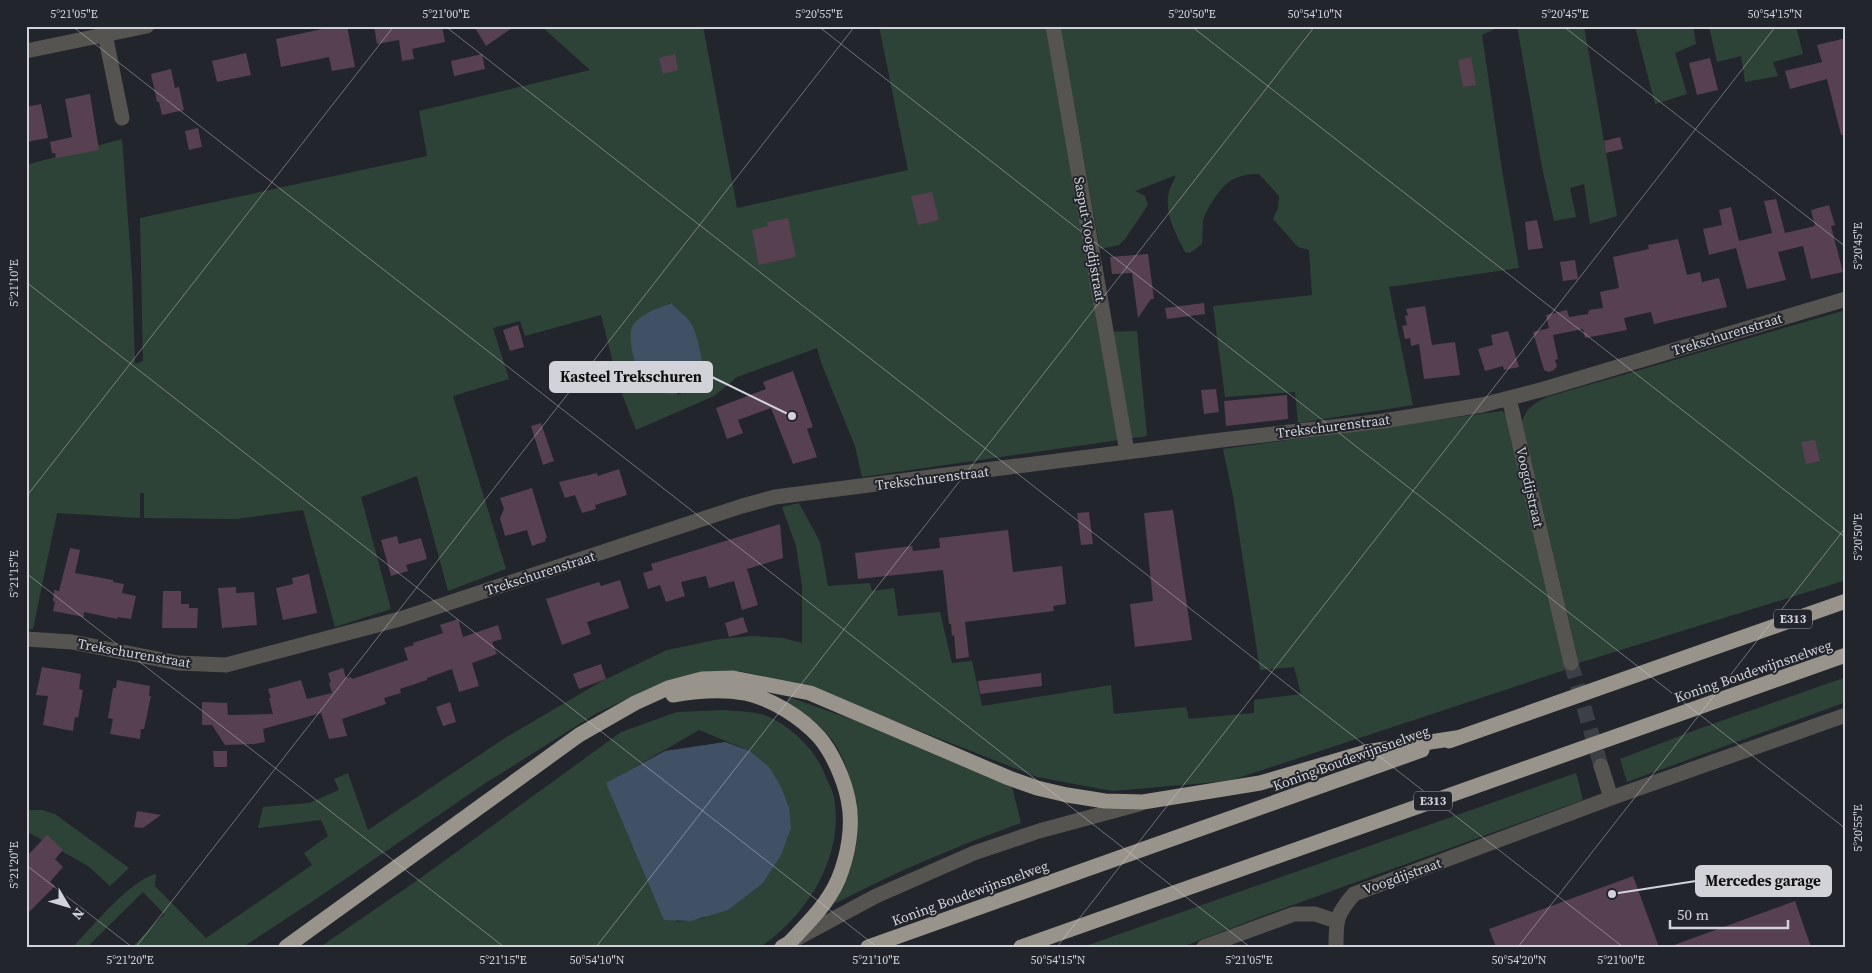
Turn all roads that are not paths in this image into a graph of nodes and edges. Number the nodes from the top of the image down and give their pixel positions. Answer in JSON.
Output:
{"nodes":[{"id":1,"x":147,"y":26,"type":"edge"},
{"id":2,"x":1053,"y":26,"type":"edge"},
{"id":3,"x":105,"y":34,"type":"junction"},
{"id":4,"x":26,"y":51,"type":"edge"},
{"id":5,"x":122,"y":118,"type":"dead end"},
{"id":6,"x":1846,"y":299,"type":"edge"},
{"id":7,"x":1509,"y":398,"type":"junction"},
{"id":8,"x":1127,"y":452,"type":"junction"},
{"id":9,"x":1846,"y":601,"type":"edge"},
{"id":10,"x":26,"y":639,"type":"edge"},
{"id":11,"x":1846,"y":656,"type":"edge"},
{"id":12,"x":1572,"y":663,"type":"tunnel mouth"},
{"id":13,"x":635,"y":703,"type":"junction"},
{"id":14,"x":1846,"y":715,"type":"edge"},
{"id":15,"x":1456,"y":738,"type":"junction"},
{"id":16,"x":1601,"y":766,"type":"tunnel mouth"},
{"id":17,"x":1611,"y":798,"type":"junction"},
{"id":18,"x":1143,"y":802,"type":"junction"},
{"id":19,"x":1336,"y":921,"type":"junction"},
{"id":20,"x":785,"y":945,"type":"edge"},
{"id":21,"x":286,"y":947,"type":"edge"},
{"id":22,"x":868,"y":947,"type":"edge"},
{"id":23,"x":1021,"y":947,"type":"edge"},
{"id":24,"x":1204,"y":947,"type":"edge"},
{"id":25,"x":1336,"y":947,"type":"edge"}],
"edges":[{"from":1,"to":3,"type":"street"},
{"from":2,"to":8,"type":"street","name":"Sasput-Voogdijstraat"},
{"from":3,"to":4,"type":"street"},
{"from":3,"to":5,"type":"street"},
{"from":6,"to":7,"type":"street","name":"Trekschurenstraat"},
{"from":7,"to":8,"type":"street","name":"Trekschurenstraat"},
{"from":7,"to":12,"type":"street","name":"Voogdijstraat"},
{"from":8,"to":10,"type":"street","name":"Trekschurenstraat"},
{"from":9,"to":15,"type":"highway","name":"Koning Boudewijnsnelweg","number":"E313"},
{"from":11,"to":23,"type":"highway","name":"Koning Boudewijnsnelweg","number":"E313"},
{"from":13,"to":18,"type":"highway"},
{"from":13,"to":20,"type":"highway"},
{"from":13,"to":21,"type":"highway"},
{"from":14,"to":17,"type":"street","name":"Voogdijstraat"},
{"from":15,"to":18,"type":"highway"},
{"from":15,"to":22,"type":"highway","name":"Koning Boudewijnsnelweg","number":"E313"},
{"from":16,"to":17,"type":"street"},
{"from":17,"to":19,"type":"street","name":"Voogdijstraat"},
{"from":18,"to":20,"type":"street"},
{"from":19,"to":24,"type":"street"},
{"from":19,"to":25,"type":"street"}]}
